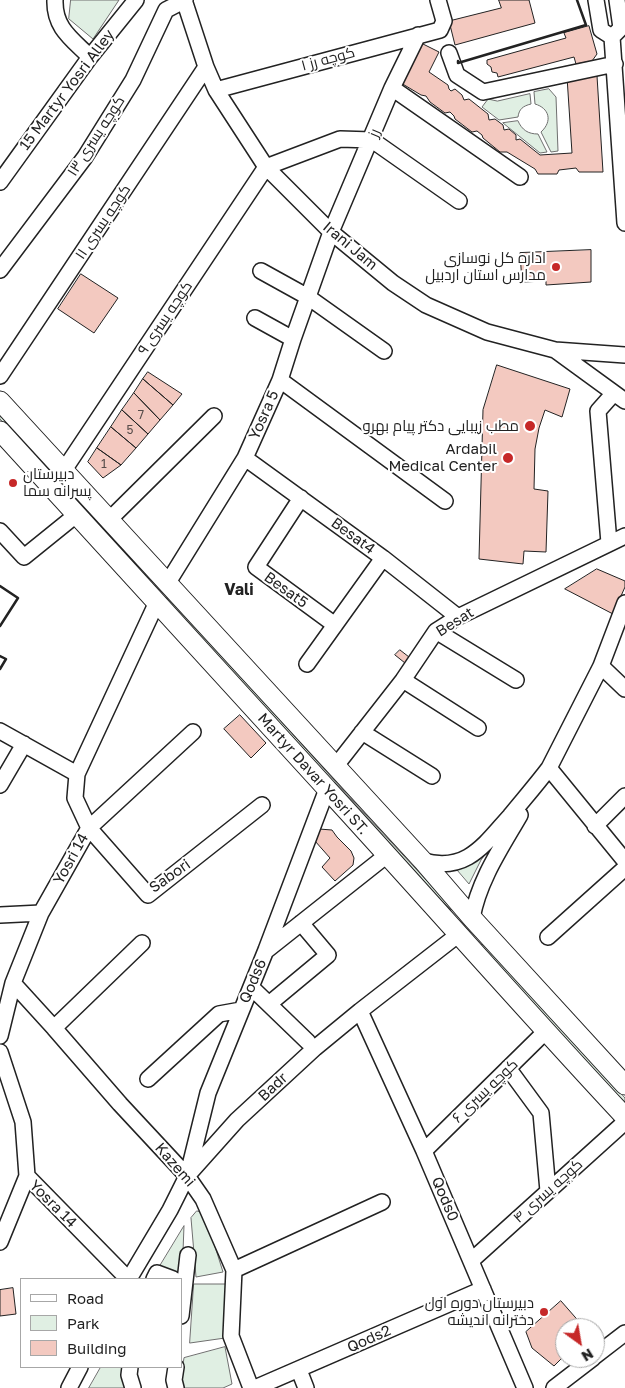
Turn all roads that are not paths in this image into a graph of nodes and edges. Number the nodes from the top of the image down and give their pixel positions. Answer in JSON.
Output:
{"nodes":[{"id":1,"x":55,"y":0,"type":"edge"},
{"id":2,"x":136,"y":0,"type":"edge"},
{"id":3,"x":184,"y":0,"type":"edge"},
{"id":4,"x":438,"y":0,"type":"edge"},
{"id":5,"x":596,"y":0,"type":"edge"},
{"id":6,"x":617,"y":0,"type":"edge"},
{"id":7,"x":418,"y":35,"type":"junction"},
{"id":8,"x":612,"y":37,"type":"junction"},
{"id":9,"x":449,"y":53,"type":"dead end"},
{"id":10,"x":90,"y":57,"type":"junction"},
{"id":11,"x":615,"y":64,"type":"junction"},
{"id":12,"x":206,"y":68,"type":"junction"},
{"id":13,"x":392,"y":88,"type":"junction"},
{"id":14,"x":216,"y":90,"type":"junction"},
{"id":15,"x":372,"y":140,"type":"junction"},
{"id":16,"x":266,"y":167,"type":"junction"},
{"id":17,"x":520,"y":177,"type":"dead end"},
{"id":18,"x":0,"y":182,"type":"edge"},
{"id":19,"x":460,"y":201,"type":"dead end"},
{"id":20,"x":625,"y":223,"type":"edge"},
{"id":21,"x":332,"y":232,"type":"junction"},
{"id":22,"x":0,"y":270,"type":"edge"},
{"id":23,"x":261,"y":271,"type":"dead end"},
{"id":24,"x":308,"y":297,"type":"junction"},
{"id":25,"x":255,"y":318,"type":"dead end"},
{"id":26,"x":293,"y":339,"type":"junction"},
{"id":27,"x":555,"y":350,"type":"junction"},
{"id":28,"x":384,"y":351,"type":"dead end"},
{"id":29,"x":625,"y":355,"type":"edge"},
{"id":30,"x":0,"y":376,"type":"edge"},
{"id":31,"x":280,"y":380,"type":"junction"},
{"id":32,"x":620,"y":397,"type":"edge"},
{"id":33,"x":0,"y":400,"type":"edge"},
{"id":34,"x":214,"y":416,"type":"dead end"},
{"id":35,"x":0,"y":431,"type":"edge"},
{"id":36,"x":245,"y":458,"type":"junction"},
{"id":37,"x":64,"y":470,"type":"junction"},
{"id":38,"x":301,"y":498,"type":"junction"},
{"id":39,"x":445,"y":501,"type":"dead end"},
{"id":40,"x":76,"y":515,"type":"junction"},
{"id":41,"x":110,"y":519,"type":"junction"},
{"id":42,"x":0,"y":531,"type":"edge"},
{"id":43,"x":625,"y":536,"type":"edge"},
{"id":44,"x":609,"y":543,"type":"junction"},
{"id":45,"x":383,"y":558,"type":"junction"},
{"id":46,"x":167,"y":584,"type":"junction"},
{"id":47,"x":157,"y":602,"type":"junction"},
{"id":48,"x":625,"y":603,"type":"edge"},
{"id":49,"x":458,"y":617,"type":"junction"},
{"id":50,"x":335,"y":625,"type":"junction"},
{"id":51,"x":436,"y":631,"type":"junction"},
{"id":52,"x":307,"y":664,"type":"dead end"},
{"id":53,"x":601,"y":666,"type":"junction"},
{"id":54,"x":404,"y":680,"type":"junction"},
{"id":55,"x":516,"y":680,"type":"dead end"},
{"id":56,"x":625,"y":689,"type":"edge"},
{"id":57,"x":478,"y":728,"type":"dead end"},
{"id":58,"x":0,"y":731,"type":"edge"},
{"id":59,"x":194,"y":732,"type":"dead end"},
{"id":60,"x":362,"y":732,"type":"junction"},
{"id":61,"x":24,"y":744,"type":"junction"},
{"id":62,"x":335,"y":767,"type":"junction"},
{"id":63,"x":545,"y":773,"type":"junction"},
{"id":64,"x":77,"y":774,"type":"junction"},
{"id":65,"x":432,"y":776,"type":"dead end"},
{"id":66,"x":0,"y":786,"type":"edge"},
{"id":67,"x":327,"y":789,"type":"junction"},
{"id":68,"x":625,"y":796,"type":"edge"},
{"id":69,"x":262,"y":805,"type":"dead end"},
{"id":70,"x":594,"y":826,"type":"junction"},
{"id":71,"x":88,"y":828,"type":"junction"},
{"id":72,"x":387,"y":855,"type":"junction"},
{"id":73,"x":423,"y":861,"type":"junction"},
{"id":74,"x":625,"y":861,"type":"edge"},
{"id":75,"x":625,"y":868,"type":"edge"},
{"id":76,"x":41,"y":913,"type":"junction"},
{"id":77,"x":0,"y":915,"type":"edge"},
{"id":78,"x":472,"y":918,"type":"junction"},
{"id":79,"x":301,"y":923,"type":"junction"},
{"id":80,"x":459,"y":934,"type":"junction"},
{"id":81,"x":548,"y":937,"type":"dead end"},
{"id":82,"x":142,"y":943,"type":"dead end"},
{"id":83,"x":266,"y":950,"type":"junction"},
{"id":84,"x":13,"y":984,"type":"junction"},
{"id":85,"x":252,"y":987,"type":"junction"},
{"id":86,"x":270,"y":1004,"type":"junction"},
{"id":87,"x":241,"y":1010,"type":"junction"},
{"id":88,"x":360,"y":1011,"type":"junction"},
{"id":89,"x":54,"y":1028,"type":"junction"},
{"id":90,"x":545,"y":1032,"type":"junction"},
{"id":91,"x":0,"y":1036,"type":"edge"},
{"id":92,"x":308,"y":1042,"type":"dead end"},
{"id":93,"x":0,"y":1052,"type":"edge"},
{"id":94,"x":508,"y":1068,"type":"junction"},
{"id":95,"x":148,"y":1079,"type":"dead end"},
{"id":96,"x":625,"y":1085,"type":"edge"},
{"id":97,"x":625,"y":1117,"type":"edge"},
{"id":98,"x":625,"y":1122,"type":"edge"},
{"id":99,"x":424,"y":1150,"type":"junction"},
{"id":100,"x":27,"y":1176,"type":"junction"},
{"id":101,"x":187,"y":1176,"type":"junction"},
{"id":102,"x":548,"y":1191,"type":"junction"},
{"id":103,"x":382,"y":1202,"type":"dead end"},
{"id":104,"x":0,"y":1242,"type":"edge"},
{"id":105,"x":188,"y":1255,"type":"dead end"},
{"id":106,"x":471,"y":1261,"type":"junction"},
{"id":107,"x":234,"y":1270,"type":"junction"},
{"id":108,"x":128,"y":1278,"type":"edge"},
{"id":109,"x":130,"y":1278,"type":"edge"},
{"id":110,"x":154,"y":1278,"type":"edge"},
{"id":111,"x":170,"y":1278,"type":"edge"},
{"id":112,"x":181,"y":1278,"type":"edge"},
{"id":113,"x":483,"y":1289,"type":"junction"},
{"id":114,"x":625,"y":1333,"type":"edge"},
{"id":115,"x":605,"y":1348,"type":"edge"},
{"id":116,"x":79,"y":1368,"type":"edge"},
{"id":117,"x":130,"y":1368,"type":"edge"},
{"id":118,"x":176,"y":1368,"type":"edge"},
{"id":119,"x":580,"y":1368,"type":"edge"},
{"id":120,"x":299,"y":1370,"type":"junction"},
{"id":121,"x":68,"y":1388,"type":"edge"},
{"id":122,"x":133,"y":1388,"type":"edge"},
{"id":123,"x":176,"y":1388,"type":"edge"},
{"id":124,"x":251,"y":1388,"type":"edge"},
{"id":125,"x":255,"y":1388,"type":"edge"},
{"id":126,"x":306,"y":1388,"type":"edge"},
{"id":127,"x":525,"y":1388,"type":"edge"},
{"id":128,"x":554,"y":1388,"type":"edge"}],
"edges":[{"from":1,"to":10,"type":"street"},
{"from":2,"to":10,"type":"street","name":"15 Martyr Yosri Alley"},
{"from":3,"to":12,"type":"street","name":"Irani Jam"},
{"from":3,"to":22,"type":"street","name":"کوچه یسری ۱۳"},
{"from":4,"to":7,"type":"street","name":"کوچه رز ۱"},
{"from":5,"to":8,"type":"street"},
{"from":6,"to":8,"type":"street"},
{"from":7,"to":13,"type":"street","name":"رز"},
{"from":7,"to":14,"type":"street","name":"کوچه رز ۱"},
{"from":8,"to":11,"type":"street"},
{"from":9,"to":11,"type":"street"},
{"from":10,"to":18,"type":"street","name":"15 Martyr Yosri Alley"},
{"from":11,"to":20,"type":"street"},
{"from":12,"to":14,"type":"street","name":"Irani Jam"},
{"from":12,"to":30,"type":"street","name":"کوچه یسری ۱۱"},
{"from":13,"to":15,"type":"street","name":"رز"},
{"from":13,"to":17,"type":"street"},
{"from":14,"to":16,"type":"street","name":"Irani Jam"},
{"from":15,"to":16,"type":"street"},
{"from":15,"to":19,"type":"street"},
{"from":15,"to":21,"type":"street","name":"رز"},
{"from":16,"to":21,"type":"street","name":"Irani Jam"},
{"from":16,"to":37,"type":"street","name":"کوچه یسری ۹"},
{"from":21,"to":24,"type":"street","name":"Yosra 5"},
{"from":21,"to":27,"type":"street","name":"Irani Jam"},
{"from":23,"to":24,"type":"street"},
{"from":24,"to":26,"type":"street","name":"Yosra 5"},
{"from":24,"to":28,"type":"street"},
{"from":25,"to":26,"type":"street"},
{"from":26,"to":31,"type":"street","name":"Yosra 5"},
{"from":27,"to":29,"type":"street","name":"Irani Jam"},
{"from":27,"to":32,"type":"street"},
{"from":31,"to":36,"type":"street","name":"Yosra 5"},
{"from":31,"to":39,"type":"street"},
{"from":32,"to":44,"type":"street"},
{"from":33,"to":37,"type":"main road","name":"Martyr Davar Yosri ST."},
{"from":34,"to":41,"type":"street"},
{"from":35,"to":40,"type":"main road","name":"Martyr Davar Yosri ST."},
{"from":36,"to":38,"type":"street","name":"Besat4"},
{"from":36,"to":46,"type":"street","name":"Yosra 5"},
{"from":37,"to":41,"type":"main road","name":"Martyr Davar Yosri ST."},
{"from":38,"to":45,"type":"street","name":"Besat4"},
{"from":38,"to":50,"type":"street","name":"Besat5"},
{"from":40,"to":42,"type":"street"},
{"from":40,"to":47,"type":"main road","name":"Martyr Davar Yosri ST."},
{"from":41,"to":46,"type":"main road","name":"Martyr Davar Yosri ST."},
{"from":43,"to":44,"type":"street","name":"Besat"},
{"from":44,"to":49,"type":"street","name":"Besat"},
{"from":45,"to":49,"type":"street","name":"Besat4"},
{"from":45,"to":50,"type":"street"},
{"from":46,"to":47,"type":"main road"},
{"from":46,"to":62,"type":"main road","name":"Martyr Davar Yosri ST."},
{"from":47,"to":64,"type":"street","name":"Yosri 14"},
{"from":47,"to":67,"type":"main road","name":"Martyr Davar Yosri ST."},
{"from":48,"to":53,"type":"street"},
{"from":49,"to":51,"type":"street","name":"Besat"},
{"from":50,"to":52,"type":"street"},
{"from":51,"to":54,"type":"street","name":"Besat"},
{"from":51,"to":55,"type":"street"},
{"from":53,"to":56,"type":"street"},
{"from":53,"to":63,"type":"street"},
{"from":54,"to":57,"type":"street"},
{"from":54,"to":60,"type":"street","name":"Besat"},
{"from":58,"to":61,"type":"street"},
{"from":59,"to":71,"type":"street"},
{"from":60,"to":62,"type":"street","name":"Besat"},
{"from":60,"to":65,"type":"street"},
{"from":61,"to":64,"type":"street"},
{"from":61,"to":66,"type":"street"},
{"from":62,"to":73,"type":"main road","name":"Martyr Davar Yosri ST."},
{"from":63,"to":70,"type":"street"},
{"from":63,"to":73,"type":"street"},
{"from":63,"to":78,"type":"street"},
{"from":64,"to":71,"type":"street","name":"Yosri 14"},
{"from":67,"to":72,"type":"main road","name":"Martyr Davar Yosri ST."},
{"from":67,"to":83,"type":"street","name":"Qods6"},
{"from":68,"to":70,"type":"street"},
{"from":69,"to":71,"type":"street","name":"Sabori"},
{"from":70,"to":74,"type":"street"},
{"from":71,"to":76,"type":"street","name":"Yosri 14"},
{"from":72,"to":79,"type":"street"},
{"from":72,"to":80,"type":"main road","name":"Martyr Davar Yosri ST."},
{"from":73,"to":78,"type":"main road","name":"Martyr Davar Yosri ST."},
{"from":75,"to":81,"type":"street"},
{"from":76,"to":77,"type":"street"},
{"from":76,"to":84,"type":"street","name":"Yosri 14"},
{"from":78,"to":80,"type":"main road"},
{"from":78,"to":96,"type":"main road","name":"Martyr Davar Yosri ST."},
{"from":79,"to":83,"type":"street"},
{"from":79,"to":86,"type":"street"},
{"from":80,"to":88,"type":"street","name":"Badr"},
{"from":80,"to":90,"type":"main road","name":"Martyr Davar Yosri ST."},
{"from":82,"to":89,"type":"street"},
{"from":83,"to":85,"type":"street","name":"Qods6"},
{"from":84,"to":89,"type":"street","name":"Kazemi"},
{"from":84,"to":91,"type":"street","name":"Yosri 14"},
{"from":85,"to":86,"type":"street"},
{"from":85,"to":87,"type":"street","name":"Qods6"},
{"from":86,"to":92,"type":"street"},
{"from":87,"to":95,"type":"street"},
{"from":87,"to":101,"type":"street","name":"Qods6"},
{"from":88,"to":99,"type":"street","name":"Qods0"},
{"from":88,"to":101,"type":"street","name":"Badr"},
{"from":89,"to":101,"type":"street","name":"Kazemi"},
{"from":90,"to":94,"type":"street","name":"کوچه یسری ۶"},
{"from":90,"to":97,"type":"main road","name":"Martyr Davar Yosri ST."},
{"from":93,"to":100,"type":"street","name":"Yosra 14"},
{"from":94,"to":99,"type":"street","name":"کوچه یسری ۶"},
{"from":94,"to":102,"type":"street"},
{"from":98,"to":102,"type":"street","name":"کوچه یسری ۴"},
{"from":99,"to":106,"type":"street","name":"Qods0"},
{"from":100,"to":104,"type":"street"},
{"from":100,"to":108,"type":"street","name":"Yosra 14"},
{"from":101,"to":107,"type":"street","name":"Kazemi"},
{"from":101,"to":109,"type":"street","name":"Badr"},
{"from":102,"to":106,"type":"street","name":"کوچه یسری ۴"},
{"from":103,"to":107,"type":"street"},
{"from":105,"to":112,"type":"street"},
{"from":106,"to":113,"type":"street","name":"Qods0"},
{"from":107,"to":124,"type":"street","name":"Kazemi"},
{"from":110,"to":111,"type":"street"},
{"from":113,"to":120,"type":"street","name":"Qods2"},
{"from":113,"to":127,"type":"street","name":"Qods0"},
{"from":114,"to":115,"type":"street"},
{"from":116,"to":121,"type":"street"},
{"from":117,"to":122,"type":"street"},
{"from":118,"to":123,"type":"street"},
{"from":119,"to":128,"type":"street"},
{"from":120,"to":125,"type":"street","name":"Qods2"},
{"from":120,"to":126,"type":"street"}]}
